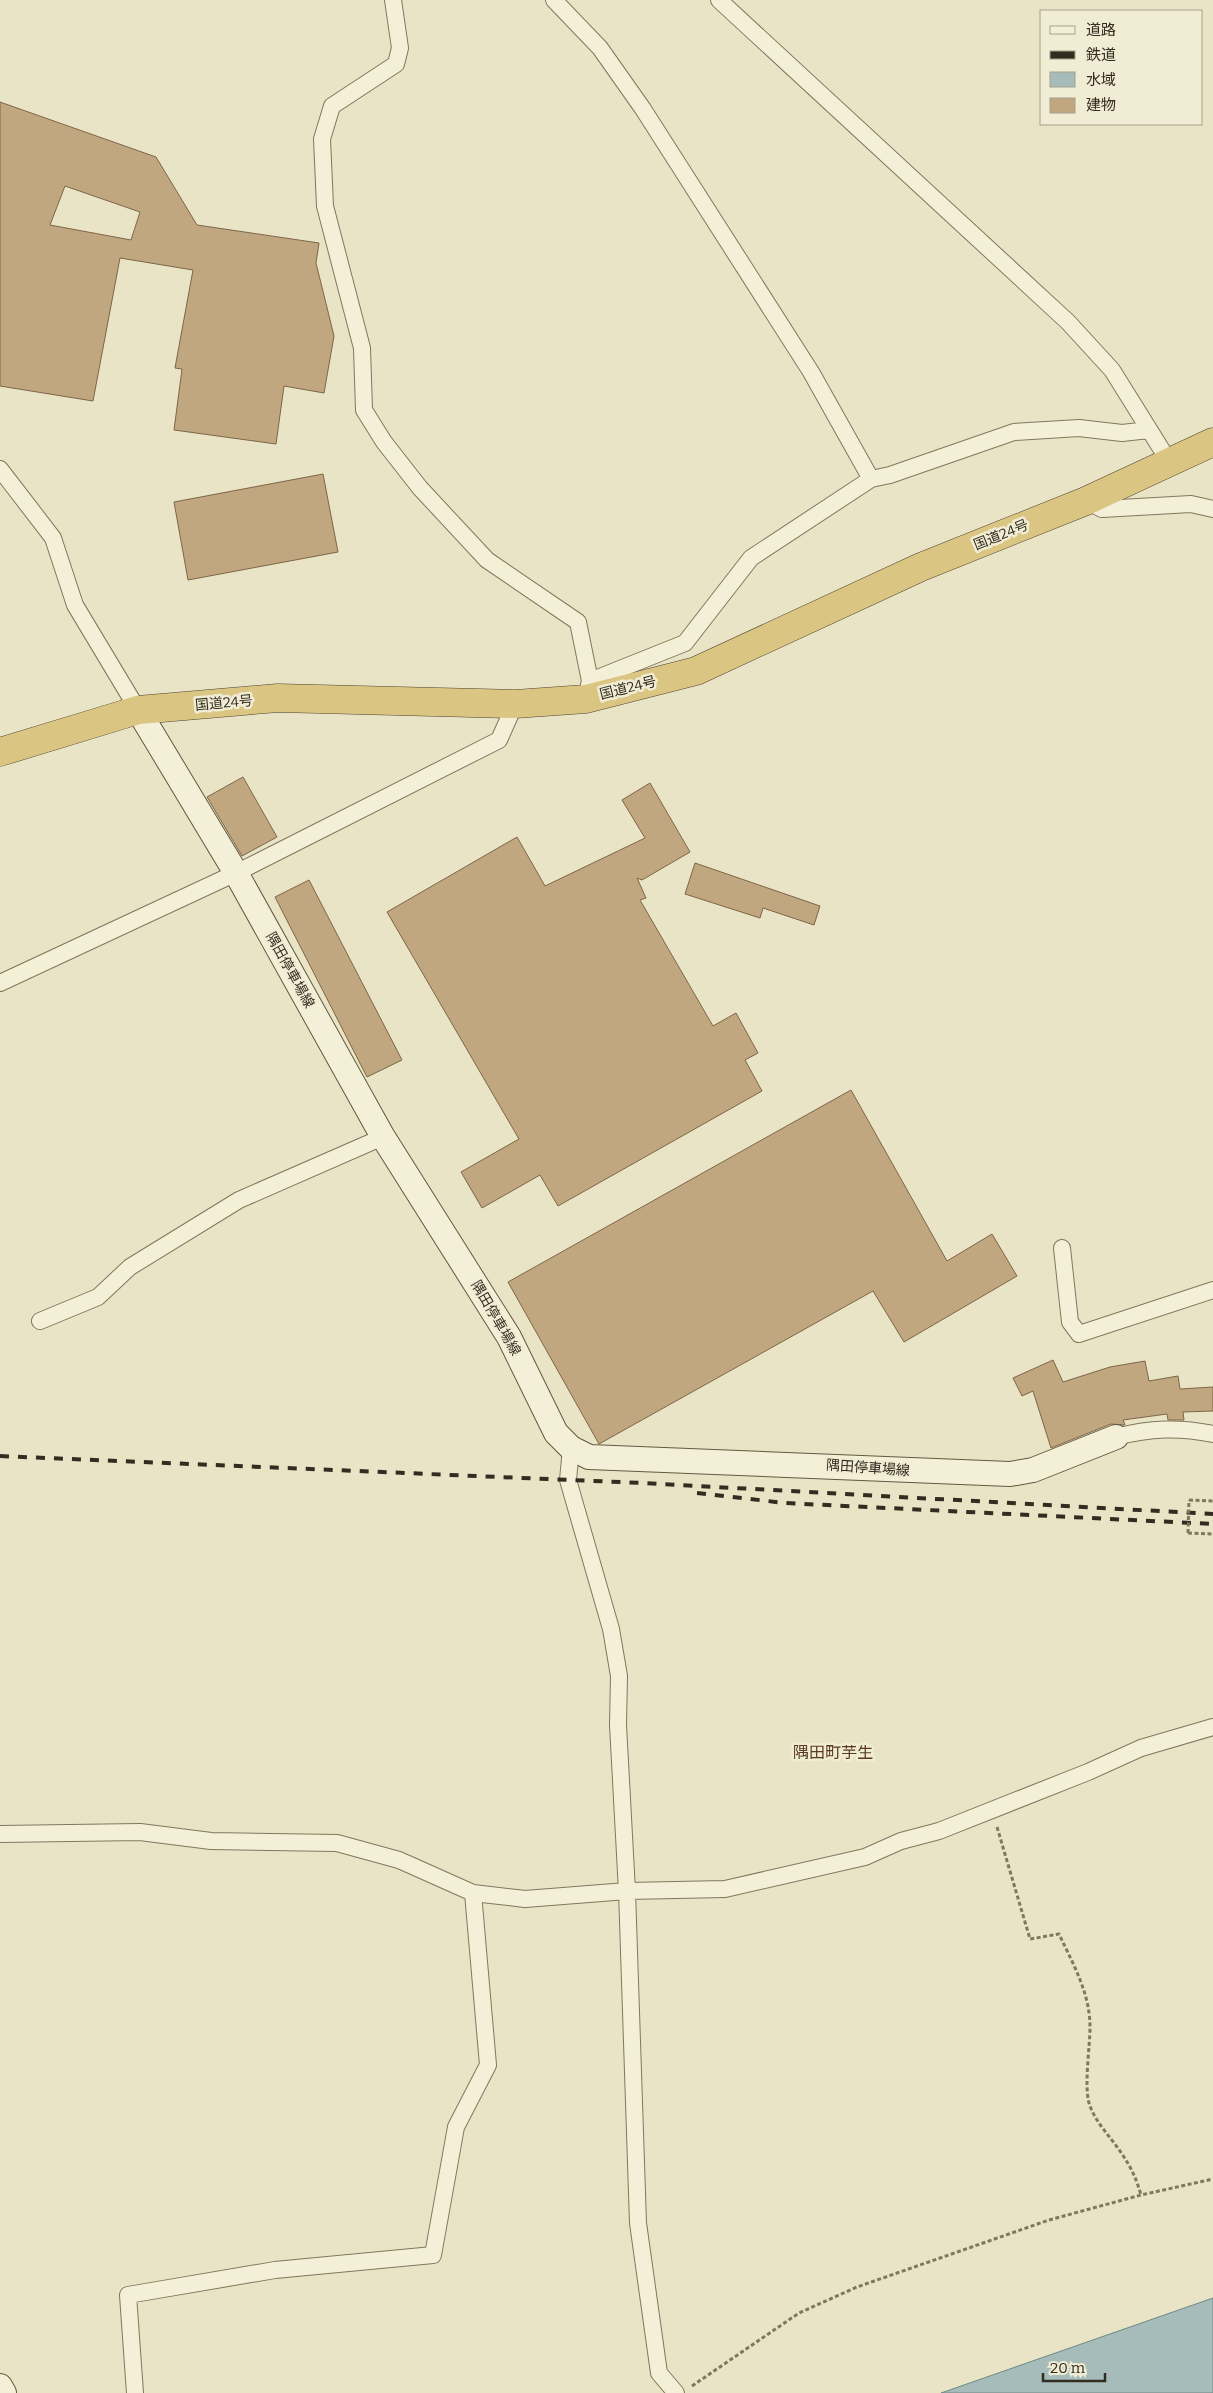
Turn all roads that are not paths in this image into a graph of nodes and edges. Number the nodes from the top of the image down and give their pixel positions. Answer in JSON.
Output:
{"nodes":[{"id":1,"x":393,"y":0,"type":"edge"},
{"id":2,"x":554,"y":0,"type":"edge"},
{"id":3,"x":719,"y":0,"type":"edge"},
{"id":4,"x":1148,"y":430,"type":"junction"},
{"id":5,"x":1213,"y":442,"type":"edge"},
{"id":6,"x":1170,"y":463,"type":"junction"},
{"id":7,"x":0,"y":469,"type":"edge"},
{"id":8,"x":872,"y":479,"type":"junction"},
{"id":9,"x":1086,"y":501,"type":"junction"},
{"id":10,"x":1213,"y":509,"type":"edge"},
{"id":11,"x":588,"y":690,"type":"junction"},
{"id":12,"x":515,"y":704,"type":"junction"},
{"id":13,"x":138,"y":710,"type":"junction"},
{"id":14,"x":0,"y":752,"type":"edge"},
{"id":15,"x":236,"y":873,"type":"junction"},
{"id":16,"x":0,"y":982,"type":"edge"},
{"id":17,"x":383,"y":1136,"type":"junction"},
{"id":18,"x":1062,"y":1248,"type":"dead end"},
{"id":19,"x":1213,"y":1290,"type":"edge"},
{"id":20,"x":40,"y":1321,"type":"dead end"},
{"id":21,"x":1213,"y":1434,"type":"edge"},
{"id":22,"x":1116,"y":1437,"type":"joint"},
{"id":23,"x":571,"y":1448,"type":"junction"},
{"id":24,"x":1213,"y":1727,"type":"edge"},
{"id":25,"x":0,"y":1834,"type":"edge"},
{"id":26,"x":627,"y":1890,"type":"junction"},
{"id":27,"x":473,"y":1893,"type":"junction"},
{"id":28,"x":0,"y":2386,"type":"edge"},
{"id":29,"x":682,"y":2390,"type":"edge"},
{"id":30,"x":4,"y":2393,"type":"edge"},
{"id":31,"x":135,"y":2393,"type":"edge"}],
"edges":[{"from":1,"to":11,"type":"street"},
{"from":2,"to":8,"type":"street"},
{"from":3,"to":4,"type":"street"},
{"from":4,"to":6,"type":"street"},
{"from":4,"to":8,"type":"street"},
{"from":5,"to":6,"type":"highway","name":"国道24号"},
{"from":6,"to":9,"type":"highway","name":"国道24号"},
{"from":7,"to":13,"type":"street"},
{"from":8,"to":11,"type":"street"},
{"from":9,"to":10,"type":"street"},
{"from":9,"to":11,"type":"highway","name":"国道24号"},
{"from":11,"to":12,"type":"highway","name":"国道24号"},
{"from":12,"to":13,"type":"highway","name":"国道24号"},
{"from":12,"to":15,"type":"street"},
{"from":13,"to":14,"type":"highway","name":"国道24号"},
{"from":13,"to":15,"type":"main road","name":"隅田停車場線"},
{"from":15,"to":16,"type":"street"},
{"from":15,"to":17,"type":"main road","name":"隅田停車場線"},
{"from":17,"to":20,"type":"street"},
{"from":17,"to":23,"type":"main road","name":"隅田停車場線"},
{"from":18,"to":19,"type":"street"},
{"from":21,"to":22,"type":"street"},
{"from":22,"to":23,"type":"main road","name":"隅田停車場線"},
{"from":23,"to":26,"type":"street"},
{"from":24,"to":26,"type":"street"},
{"from":25,"to":27,"type":"street"},
{"from":26,"to":27,"type":"street"},
{"from":26,"to":29,"type":"street"},
{"from":27,"to":31,"type":"street"},
{"from":28,"to":30,"type":"main road"}]}
